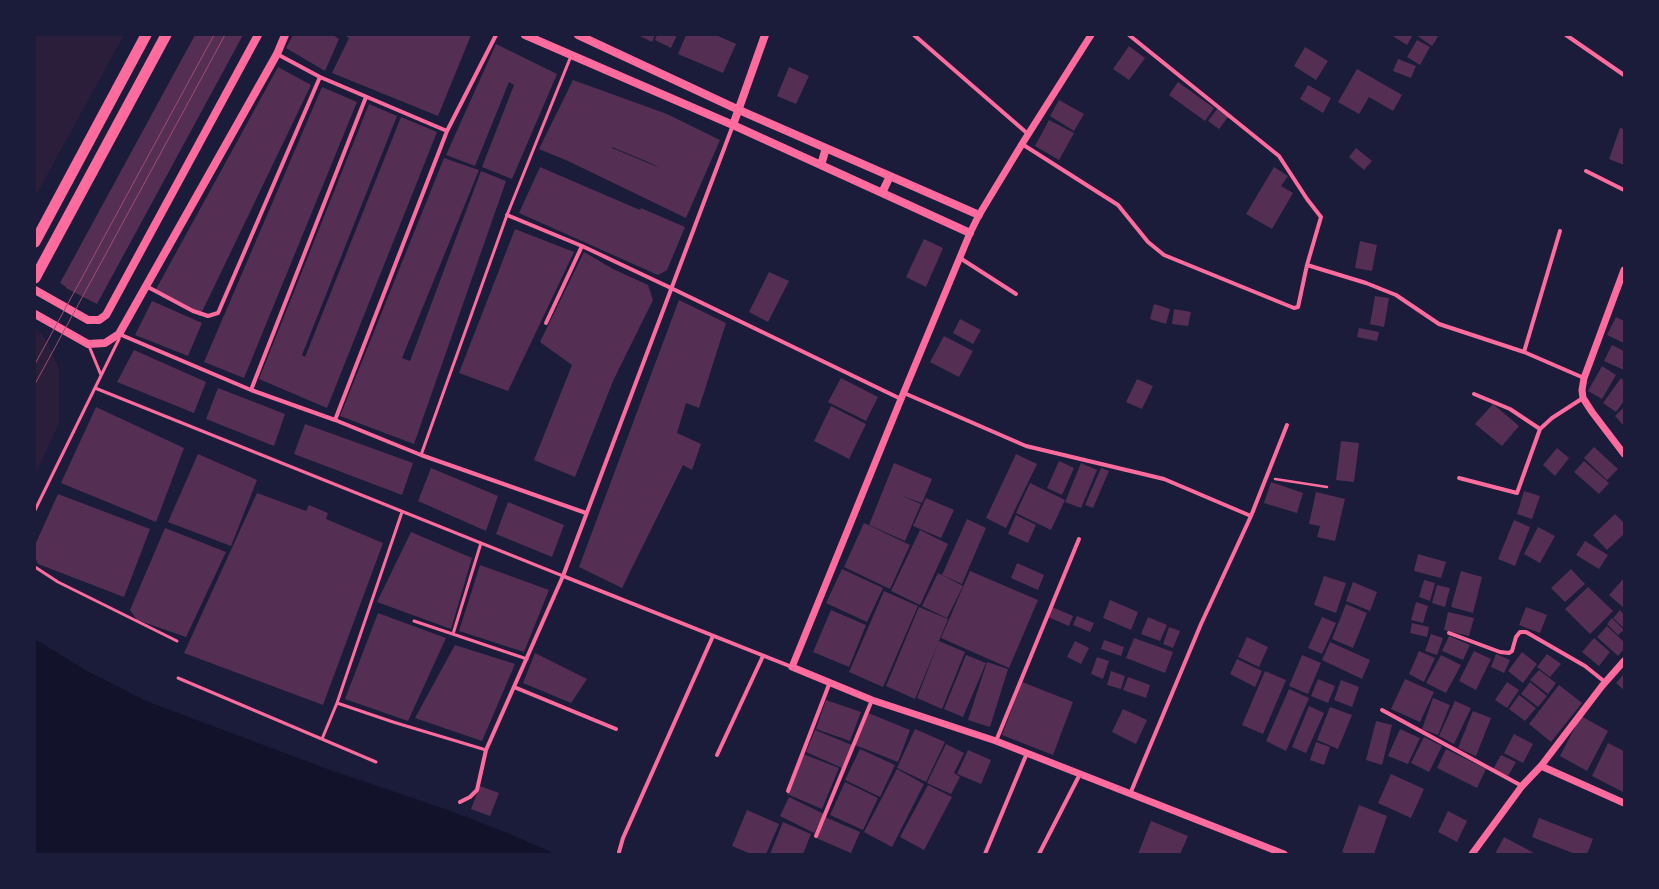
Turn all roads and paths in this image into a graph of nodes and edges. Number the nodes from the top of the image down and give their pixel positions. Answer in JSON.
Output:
{"nodes":[{"id":1,"x":146,"y":35,"type":"edge"},
{"id":2,"x":166,"y":35,"type":"edge"},
{"id":3,"x":258,"y":35,"type":"edge"},
{"id":4,"x":285,"y":35,"type":"edge"},
{"id":5,"x":496,"y":35,"type":"edge"},
{"id":6,"x":525,"y":35,"type":"edge"},
{"id":7,"x":578,"y":35,"type":"edge"},
{"id":8,"x":765,"y":35,"type":"edge"},
{"id":9,"x":914,"y":35,"type":"edge"},
{"id":10,"x":1091,"y":35,"type":"edge"},
{"id":11,"x":1129,"y":35,"type":"edge"},
{"id":12,"x":1566,"y":35,"type":"edge"},
{"id":13,"x":590,"y":37,"type":"edge"},
{"id":14,"x":277,"y":54,"type":"junction"},
{"id":15,"x":571,"y":55,"type":"junction"},
{"id":16,"x":1624,"y":75,"type":"edge"},
{"id":17,"x":320,"y":77,"type":"junction"},
{"id":18,"x":366,"y":97,"type":"junction"},
{"id":19,"x":739,"y":110,"type":"junction"},
{"id":20,"x":733,"y":125,"type":"junction"},
{"id":21,"x":447,"y":131,"type":"junction"},
{"id":22,"x":1028,"y":134,"type":"junction"},
{"id":23,"x":1022,"y":144,"type":"junction"},
{"id":24,"x":826,"y":148,"type":"junction"},
{"id":25,"x":821,"y":165,"type":"junction"},
{"id":26,"x":1586,"y":171,"type":"dead end"},
{"id":27,"x":890,"y":176,"type":"junction"},
{"id":28,"x":1624,"y":190,"type":"edge"},
{"id":29,"x":882,"y":193,"type":"junction"},
{"id":30,"x":507,"y":214,"type":"junction"},
{"id":31,"x":979,"y":215,"type":"junction"},
{"id":32,"x":1560,"y":231,"type":"dead end"},
{"id":33,"x":970,"y":233,"type":"junction"},
{"id":34,"x":35,"y":242,"type":"edge"},
{"id":35,"x":582,"y":246,"type":"junction"},
{"id":36,"x":960,"y":258,"type":"junction"},
{"id":37,"x":1307,"y":265,"type":"junction"},
{"id":38,"x":1624,"y":271,"type":"edge"},
{"id":39,"x":35,"y":278,"type":"edge"},
{"id":40,"x":146,"y":286,"type":"junction"},
{"id":41,"x":671,"y":288,"type":"junction"},
{"id":42,"x":35,"y":290,"type":"edge"},
{"id":43,"x":1016,"y":294,"type":"dead end"},
{"id":44,"x":35,"y":314,"type":"edge"},
{"id":45,"x":546,"y":323,"type":"dead end"},
{"id":46,"x":119,"y":334,"type":"junction"},
{"id":47,"x":88,"y":344,"type":"junction"},
{"id":48,"x":1524,"y":352,"type":"junction"},
{"id":49,"x":101,"y":375,"type":"junction"},
{"id":50,"x":1584,"y":378,"type":"junction"},
{"id":51,"x":95,"y":388,"type":"junction"},
{"id":52,"x":251,"y":390,"type":"junction"},
{"id":53,"x":1474,"y":394,"type":"dead end"},
{"id":54,"x":902,"y":396,"type":"junction"},
{"id":55,"x":1583,"y":398,"type":"junction"},
{"id":56,"x":335,"y":420,"type":"junction"},
{"id":57,"x":1287,"y":425,"type":"dead end"},
{"id":58,"x":1540,"y":429,"type":"junction"},
{"id":59,"x":1624,"y":454,"type":"edge"},
{"id":60,"x":421,"y":455,"type":"junction"},
{"id":61,"x":1267,"y":477,"type":"junction"},
{"id":62,"x":1459,"y":478,"type":"dead end"},
{"id":63,"x":1327,"y":488,"type":"dead end"},
{"id":64,"x":35,"y":510,"type":"edge"},
{"id":65,"x":402,"y":512,"type":"junction"},
{"id":66,"x":586,"y":513,"type":"junction"},
{"id":67,"x":1251,"y":516,"type":"junction"},
{"id":68,"x":1079,"y":539,"type":"dead end"},
{"id":69,"x":481,"y":543,"type":"junction"},
{"id":70,"x":35,"y":567,"type":"edge"},
{"id":71,"x":563,"y":576,"type":"junction"},
{"id":72,"x":414,"y":621,"type":"dead end"},
{"id":73,"x":453,"y":634,"type":"junction"},
{"id":74,"x":1449,"y":634,"type":"dead end"},
{"id":75,"x":713,"y":636,"type":"junction"},
{"id":76,"x":177,"y":641,"type":"dead end"},
{"id":77,"x":763,"y":656,"type":"junction"},
{"id":78,"x":527,"y":659,"type":"junction"},
{"id":79,"x":1624,"y":661,"type":"edge"},
{"id":80,"x":792,"y":667,"type":"junction"},
{"id":81,"x":178,"y":678,"type":"dead end"},
{"id":82,"x":830,"y":682,"type":"junction"},
{"id":83,"x":1605,"y":682,"type":"junction"},
{"id":84,"x":514,"y":688,"type":"junction"},
{"id":85,"x":872,"y":700,"type":"junction"},
{"id":86,"x":336,"y":702,"type":"junction"},
{"id":87,"x":1382,"y":710,"type":"dead end"},
{"id":88,"x":616,"y":729,"type":"dead end"},
{"id":89,"x":322,"y":739,"type":"junction"},
{"id":90,"x":996,"y":741,"type":"junction"},
{"id":91,"x":486,"y":750,"type":"junction"},
{"id":92,"x":1027,"y":753,"type":"junction"},
{"id":93,"x":717,"y":755,"type":"dead end"},
{"id":94,"x":376,"y":762,"type":"dead end"},
{"id":95,"x":1541,"y":766,"type":"junction"},
{"id":96,"x":1080,"y":774,"type":"junction"},
{"id":97,"x":1522,"y":786,"type":"junction"},
{"id":98,"x":788,"y":791,"type":"dead end"},
{"id":99,"x":1130,"y":794,"type":"junction"},
{"id":100,"x":460,"y":802,"type":"dead end"},
{"id":101,"x":1624,"y":803,"type":"edge"},
{"id":102,"x":816,"y":836,"type":"dead end"},
{"id":103,"x":619,"y":852,"type":"dead end"},
{"id":104,"x":985,"y":854,"type":"edge"},
{"id":105,"x":1039,"y":854,"type":"edge"},
{"id":106,"x":1284,"y":854,"type":"edge"},
{"id":107,"x":1472,"y":854,"type":"edge"}],
"edges":[{"from":1,"to":34,"type":"highway"},
{"from":2,"to":39,"type":"highway"},
{"from":3,"to":42,"type":"main road"},
{"from":4,"to":14,"type":"main road"},
{"from":5,"to":21,"type":"street"},
{"from":6,"to":15,"type":"main road"},
{"from":7,"to":13,"type":"main road"},
{"from":8,"to":19,"type":"main road"},
{"from":9,"to":22,"type":"street"},
{"from":10,"to":22,"type":"street"},
{"from":11,"to":37,"type":"street"},
{"from":12,"to":16,"type":"street"},
{"from":13,"to":19,"type":"main road"},
{"from":14,"to":17,"type":"street"},
{"from":14,"to":40,"type":"main road"},
{"from":15,"to":20,"type":"main road"},
{"from":15,"to":30,"type":"lane"},
{"from":17,"to":18,"type":"street"},
{"from":17,"to":40,"type":"street"},
{"from":18,"to":21,"type":"street"},
{"from":18,"to":52,"type":"street"},
{"from":19,"to":20,"type":"main road"},
{"from":19,"to":24,"type":"main road"},
{"from":20,"to":25,"type":"main road"},
{"from":20,"to":41,"type":"street"},
{"from":21,"to":56,"type":"street"},
{"from":22,"to":23,"type":"street"},
{"from":23,"to":31,"type":"street"},
{"from":23,"to":37,"type":"street"},
{"from":24,"to":25,"type":"main road"},
{"from":24,"to":27,"type":"main road"},
{"from":25,"to":29,"type":"main road"},
{"from":26,"to":28,"type":"street"},
{"from":27,"to":29,"type":"main road"},
{"from":27,"to":31,"type":"main road"},
{"from":29,"to":33,"type":"main road"},
{"from":30,"to":35,"type":"street"},
{"from":30,"to":60,"type":"lane"},
{"from":31,"to":33,"type":"street"},
{"from":32,"to":48,"type":"street"},
{"from":33,"to":36,"type":"street"},
{"from":35,"to":41,"type":"street"},
{"from":35,"to":45,"type":"street"},
{"from":36,"to":43,"type":"street"},
{"from":36,"to":54,"type":"street"},
{"from":37,"to":48,"type":"street"},
{"from":38,"to":50,"type":"street"},
{"from":40,"to":46,"type":"main road"},
{"from":41,"to":54,"type":"street"},
{"from":41,"to":66,"type":"street"},
{"from":44,"to":47,"type":"main road"},
{"from":46,"to":47,"type":"main road"},
{"from":46,"to":49,"type":"lane"},
{"from":46,"to":52,"type":"street"},
{"from":47,"to":49,"type":"lane"},
{"from":48,"to":50,"type":"street"},
{"from":49,"to":51,"type":"lane"},
{"from":50,"to":55,"type":"street"},
{"from":51,"to":64,"type":"lane"},
{"from":51,"to":65,"type":"lane"},
{"from":52,"to":56,"type":"street"},
{"from":53,"to":58,"type":"street"},
{"from":54,"to":67,"type":"street"},
{"from":54,"to":80,"type":"street"},
{"from":55,"to":58,"type":"street"},
{"from":55,"to":59,"type":"street"},
{"from":56,"to":60,"type":"street"},
{"from":57,"to":61,"type":"street"},
{"from":58,"to":62,"type":"street"},
{"from":60,"to":66,"type":"street"},
{"from":61,"to":63,"type":"path"},
{"from":61,"to":67,"type":"street"},
{"from":65,"to":69,"type":"lane"},
{"from":65,"to":86,"type":"lane"},
{"from":66,"to":71,"type":"street"},
{"from":67,"to":99,"type":"street"},
{"from":68,"to":90,"type":"street"},
{"from":69,"to":71,"type":"lane"},
{"from":69,"to":73,"type":"lane"},
{"from":70,"to":76,"type":"lane"},
{"from":71,"to":75,"type":"street"},
{"from":71,"to":78,"type":"street"},
{"from":72,"to":73,"type":"lane"},
{"from":73,"to":78,"type":"lane"},
{"from":74,"to":83,"type":"street"},
{"from":75,"to":77,"type":"street"},
{"from":75,"to":103,"type":"street"},
{"from":77,"to":80,"type":"street"},
{"from":77,"to":93,"type":"street"},
{"from":78,"to":84,"type":"street"},
{"from":79,"to":83,"type":"street"},
{"from":80,"to":82,"type":"street"},
{"from":81,"to":89,"type":"lane"},
{"from":82,"to":85,"type":"street"},
{"from":82,"to":98,"type":"street"},
{"from":83,"to":95,"type":"street"},
{"from":84,"to":88,"type":"street"},
{"from":84,"to":91,"type":"street"},
{"from":85,"to":90,"type":"street"},
{"from":85,"to":102,"type":"street"},
{"from":86,"to":89,"type":"lane"},
{"from":86,"to":91,"type":"lane"},
{"from":87,"to":97,"type":"street"},
{"from":89,"to":94,"type":"lane"},
{"from":90,"to":92,"type":"street"},
{"from":91,"to":100,"type":"street"},
{"from":92,"to":96,"type":"street"},
{"from":92,"to":104,"type":"street"},
{"from":95,"to":97,"type":"street"},
{"from":95,"to":101,"type":"street"},
{"from":96,"to":99,"type":"street"},
{"from":96,"to":105,"type":"street"},
{"from":97,"to":107,"type":"street"},
{"from":99,"to":106,"type":"street"}]}
